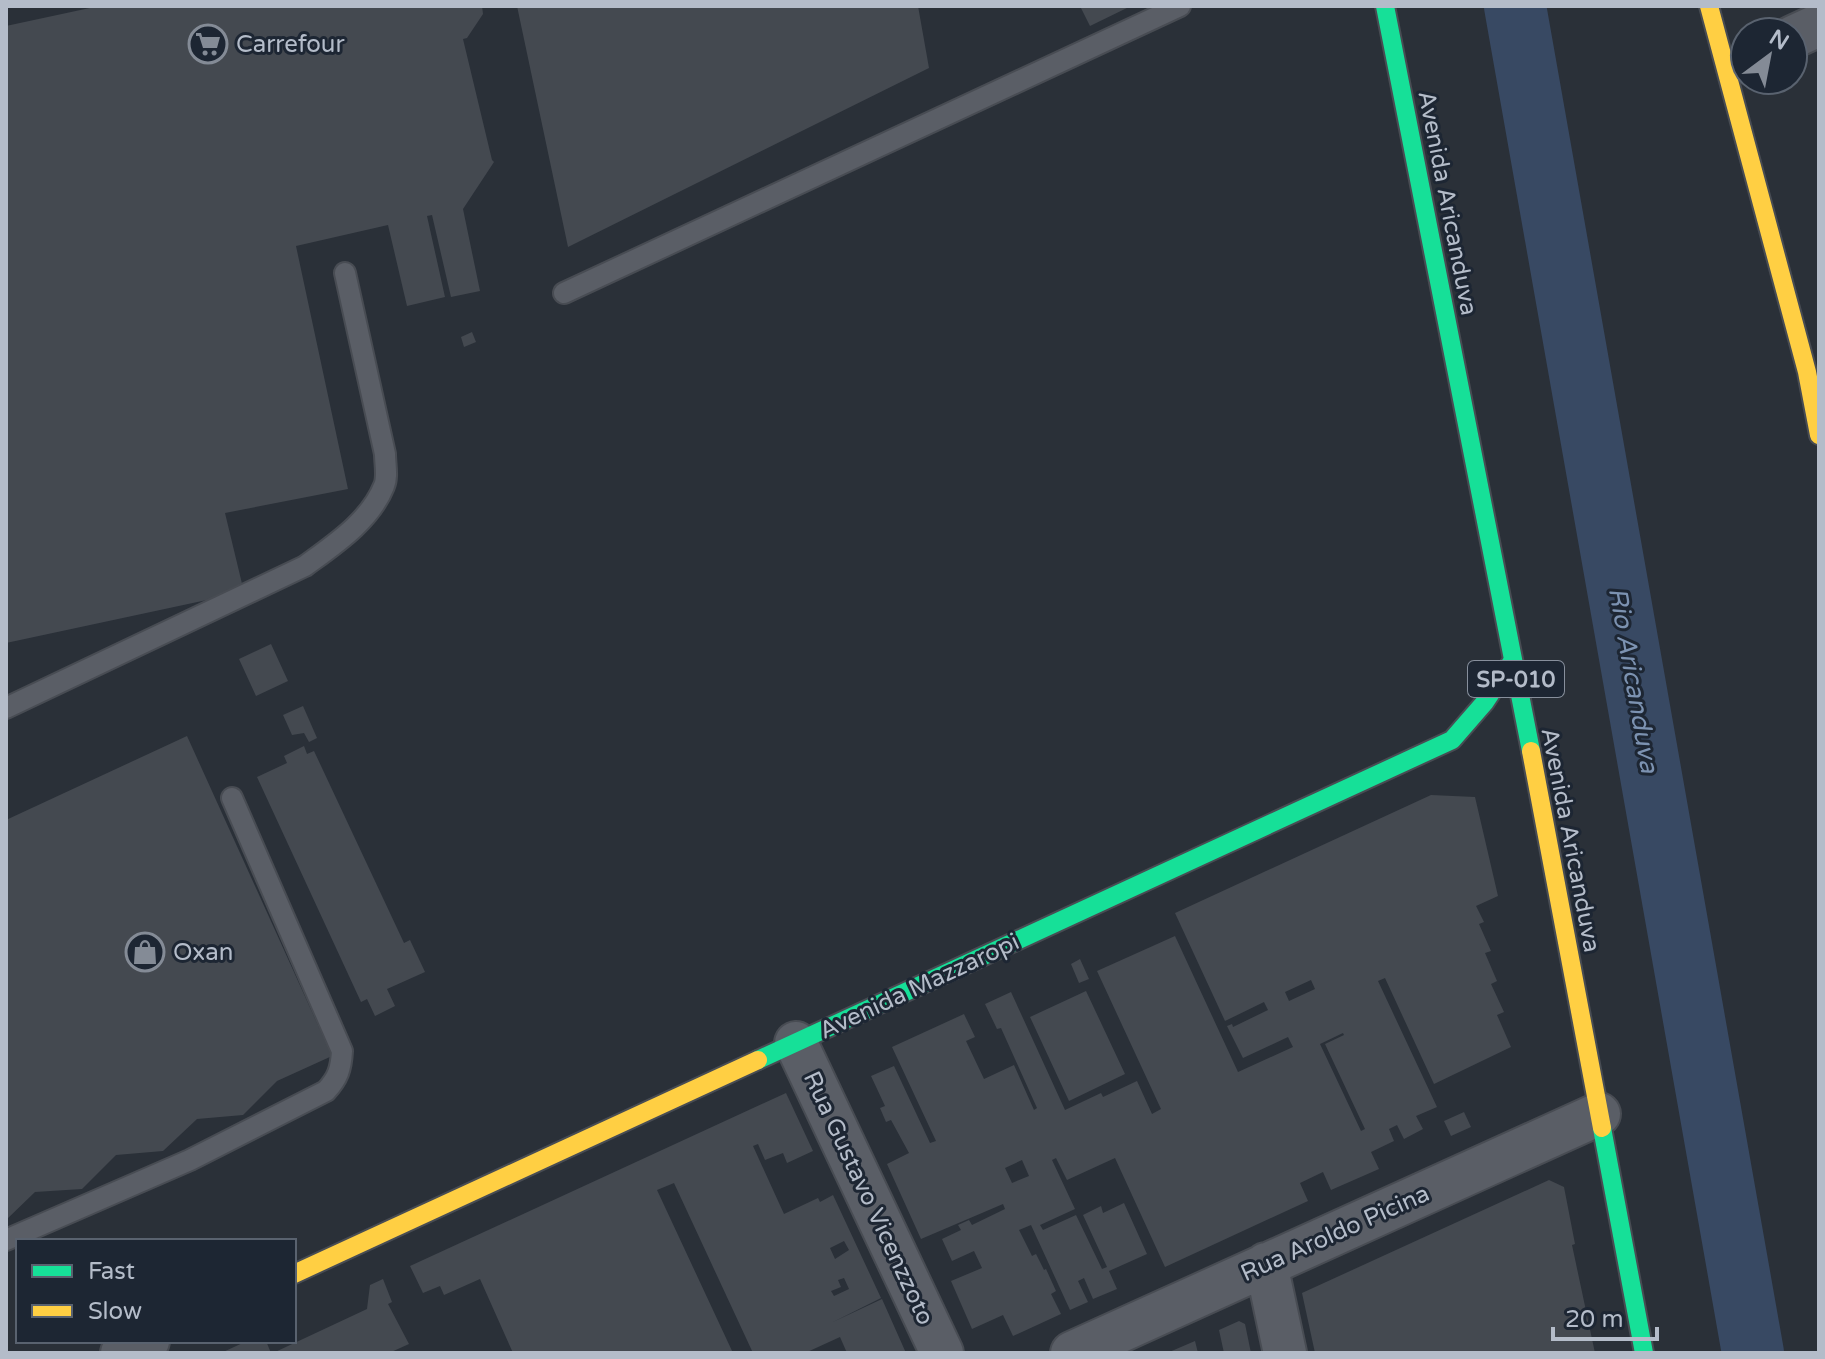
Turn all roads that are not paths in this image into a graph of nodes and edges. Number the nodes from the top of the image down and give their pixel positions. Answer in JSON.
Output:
{"nodes":[{"id":1,"x":1180,"y":6,"type":"edge"},
{"id":2,"x":1385,"y":6,"type":"edge"},
{"id":3,"x":1709,"y":6,"type":"edge"},
{"id":4,"x":1729,"y":51,"type":"edge"},
{"id":5,"x":1743,"y":96,"type":"edge"},
{"id":6,"x":345,"y":273,"type":"dead end"},
{"id":7,"x":564,"y":293,"type":"dead end"},
{"id":8,"x":1813,"y":369,"type":"edge"},
{"id":9,"x":1819,"y":435,"type":"edge"},
{"id":10,"x":1513,"y":660,"type":"junction"},
{"id":11,"x":6,"y":708,"type":"edge"},
{"id":12,"x":232,"y":798,"type":"dead end"},
{"id":13,"x":796,"y":1043,"type":"junction"},
{"id":14,"x":1599,"y":1114,"type":"junction"},
{"id":15,"x":6,"y":1240,"type":"edge"},
{"id":16,"x":1266,"y":1264,"type":"junction"},
{"id":17,"x":296,"y":1273,"type":"edge"},
{"id":18,"x":144,"y":1343,"type":"edge"},
{"id":19,"x":122,"y":1353,"type":"edge"},
{"id":20,"x":942,"y":1353,"type":"edge"},
{"id":21,"x":1072,"y":1353,"type":"edge"},
{"id":22,"x":1285,"y":1353,"type":"edge"},
{"id":23,"x":1644,"y":1353,"type":"edge"}],
"edges":[{"from":1,"to":7,"type":"lane"},
{"from":2,"to":10,"type":"main road","name":"Avenida Aricanduva","number":"SP-010"},
{"from":3,"to":4,"type":"main road"},
{"from":5,"to":8,"type":"main road"},
{"from":6,"to":11,"type":"lane"},
{"from":8,"to":9,"type":"main road"},
{"from":10,"to":13,"type":"main road","name":"Avenida Mazzaropi"},
{"from":10,"to":14,"type":"main road","name":"Avenida Aricanduva","number":"SP-010"},
{"from":12,"to":15,"type":"lane"},
{"from":13,"to":17,"type":"main road","name":"Avenida Mazzaropi"},
{"from":13,"to":20,"type":"street","name":"Rua Gustavo Vicenzzoto"},
{"from":14,"to":16,"type":"street","name":"Rua Aroldo Picina"},
{"from":14,"to":23,"type":"main road","name":"Avenida Aricanduva","number":"SP-010"},
{"from":16,"to":21,"type":"street","name":"Rua Aroldo Picina"},
{"from":16,"to":22,"type":"street"},
{"from":18,"to":19,"type":"street"}]}
